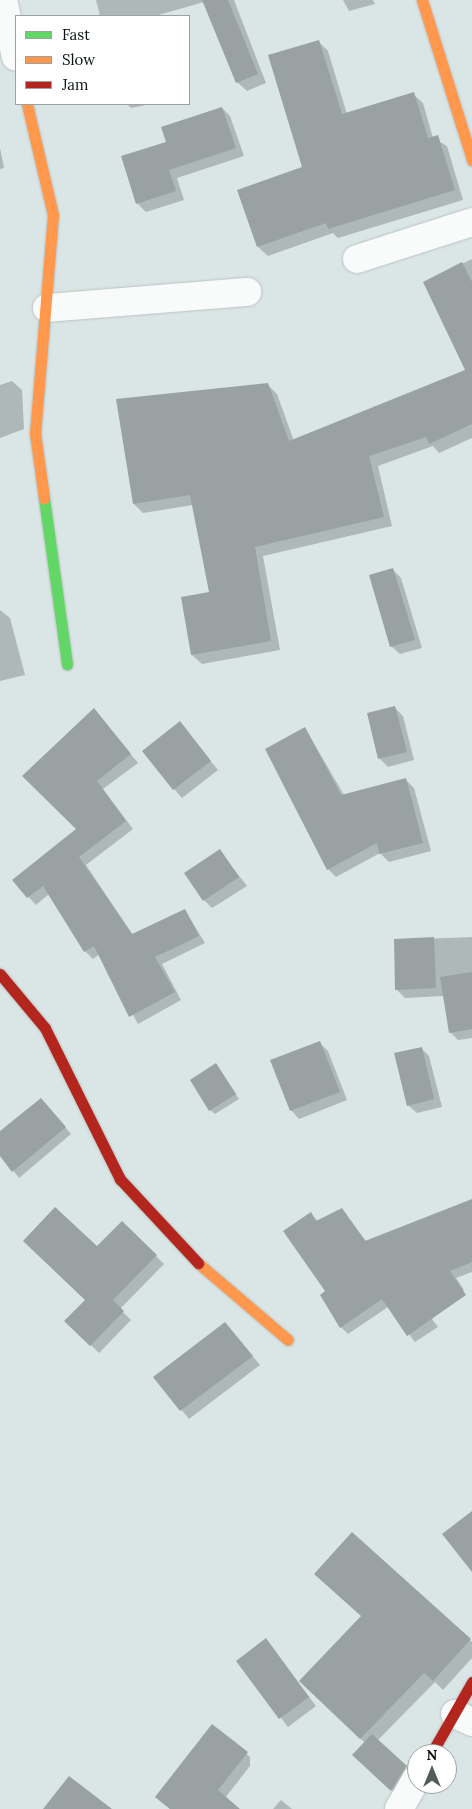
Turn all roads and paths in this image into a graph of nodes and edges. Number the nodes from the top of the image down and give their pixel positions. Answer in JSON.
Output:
{"nodes":[{"id":1,"x":3,"y":0,"type":"edge"},
{"id":2,"x":422,"y":0,"type":"edge"},
{"id":3,"x":15,"y":53,"type":"edge"},
{"id":4,"x":27,"y":105,"type":"edge"},
{"id":5,"x":472,"y":160,"type":"edge"},
{"id":6,"x":472,"y":222,"type":"edge"},
{"id":7,"x":357,"y":259,"type":"dead end"},
{"id":8,"x":247,"y":292,"type":"dead end"},
{"id":9,"x":47,"y":308,"type":"junction"},
{"id":10,"x":67,"y":664,"type":"dead end"},
{"id":11,"x":0,"y":974,"type":"edge"},
{"id":12,"x":288,"y":1340,"type":"dead end"},
{"id":13,"x":472,"y":1682,"type":"edge"},
{"id":14,"x":463,"y":1718,"type":"edge"},
{"id":15,"x":440,"y":1744,"type":"edge"},
{"id":16,"x":408,"y":1794,"type":"edge"},
{"id":17,"x":399,"y":1809,"type":"edge"}],
"edges":[{"from":1,"to":3,"type":"street"},
{"from":2,"to":5,"type":"street"},
{"from":4,"to":9,"type":"street"},
{"from":6,"to":7,"type":"street"},
{"from":8,"to":9,"type":"street"},
{"from":9,"to":10,"type":"street"},
{"from":11,"to":12,"type":"street"},
{"from":13,"to":14,"type":"street"},
{"from":14,"to":15,"type":"street"},
{"from":16,"to":17,"type":"street"}]}
